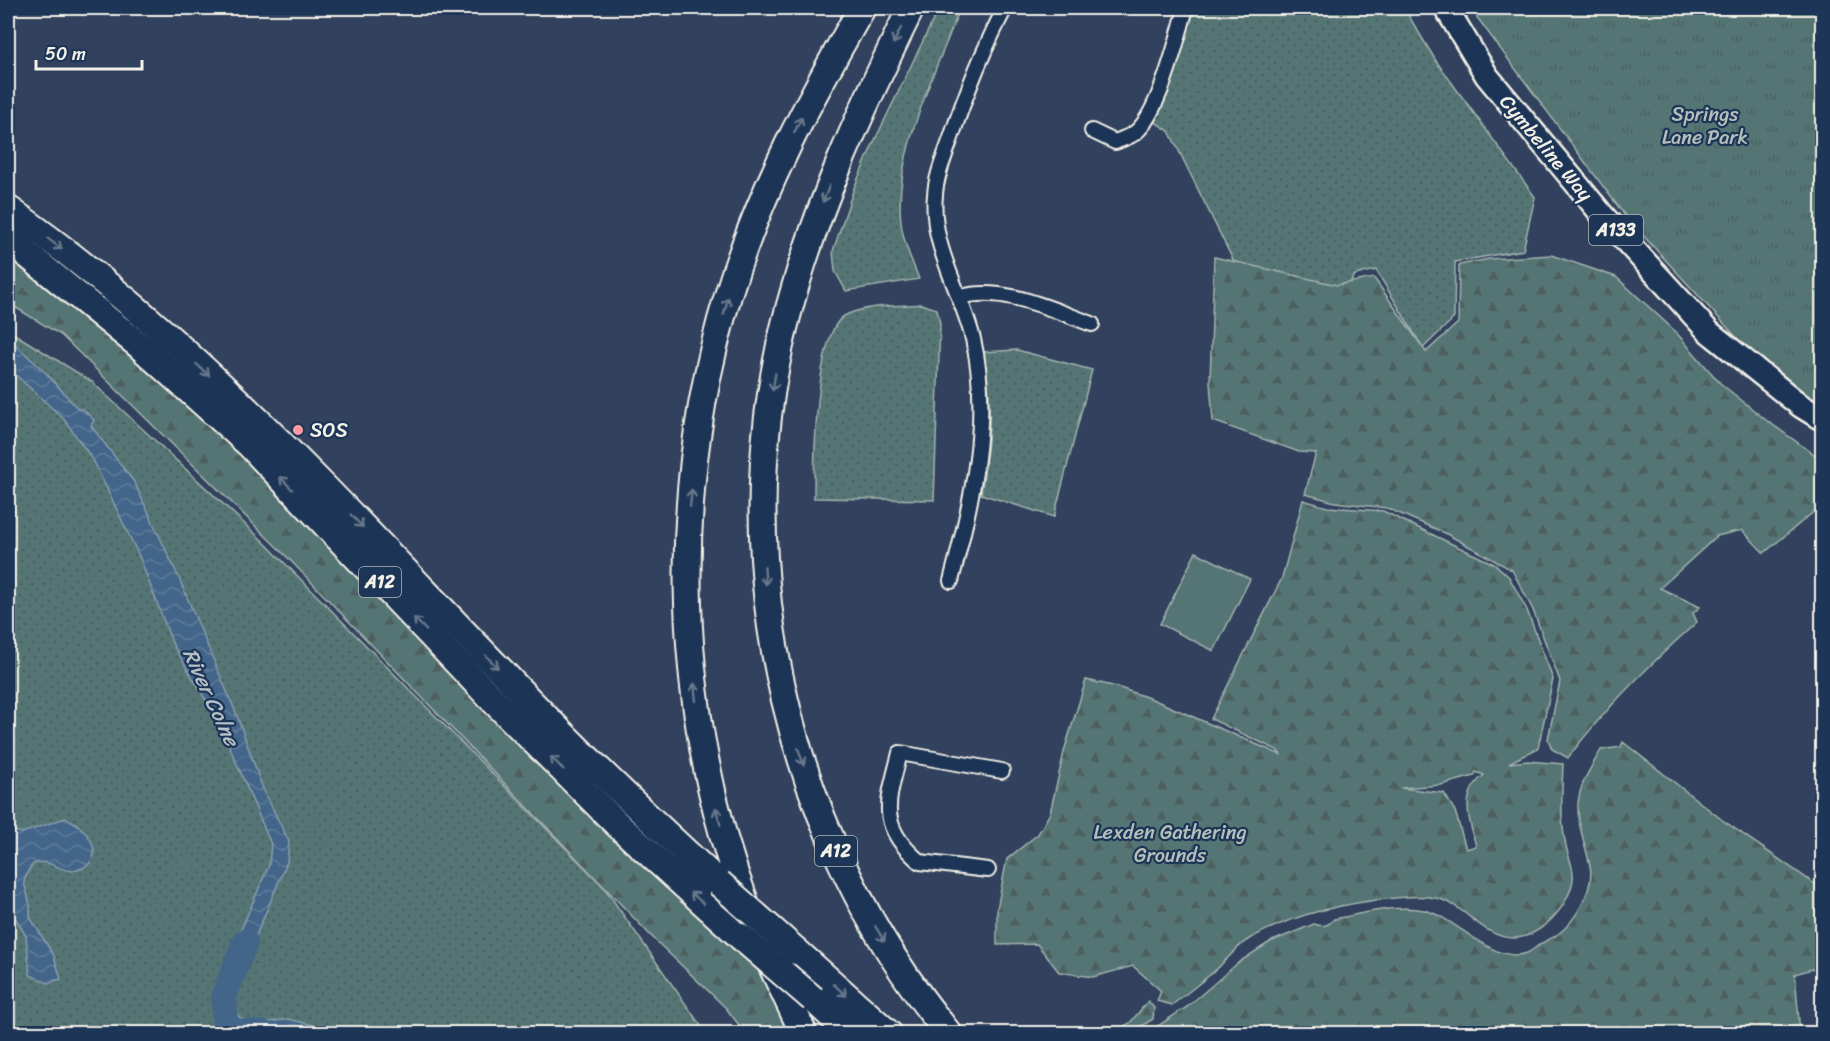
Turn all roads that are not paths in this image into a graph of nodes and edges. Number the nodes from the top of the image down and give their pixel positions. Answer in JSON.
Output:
{"nodes":[{"id":1,"x":862,"y":8,"type":"edge"},
{"id":2,"x":911,"y":8,"type":"edge"},
{"id":3,"x":1005,"y":8,"type":"edge"},
{"id":4,"x":1186,"y":8,"type":"edge"},
{"id":5,"x":1446,"y":8,"type":"edge"},
{"id":6,"x":1092,"y":132,"type":"dead end"},
{"id":7,"x":8,"y":209,"type":"edge"},
{"id":8,"x":8,"y":238,"type":"edge"},
{"id":9,"x":961,"y":297,"type":"junction"},
{"id":10,"x":1092,"y":324,"type":"dead end"},
{"id":11,"x":1822,"y":419,"type":"edge"},
{"id":12,"x":951,"y":581,"type":"dead end"},
{"id":13,"x":1002,"y":771,"type":"dead end"},
{"id":14,"x":988,"y":870,"type":"dead end"},
{"id":15,"x":804,"y":1034,"type":"edge"},
{"id":16,"x":851,"y":1034,"type":"edge"},
{"id":17,"x":889,"y":1034,"type":"edge"},
{"id":18,"x":949,"y":1034,"type":"edge"}],
"edges":[{"from":15,"to":1,"type":"highway","one_way":true},
{"from":2,"to":18,"type":"highway","number":"A12","one_way":true},
{"from":3,"to":9,"type":"street"},
{"from":4,"to":6,"type":"street"},
{"from":5,"to":11,"type":"main road","name":"Cymbeline Way","number":"A133"},
{"from":7,"to":17,"type":"highway","number":"A12","one_way":true,"bridge":true},
{"from":16,"to":8,"type":"highway","number":"A12","one_way":true,"bridge":true},
{"from":9,"to":10,"type":"street"},
{"from":9,"to":12,"type":"street"},
{"from":13,"to":14,"type":"street"}]}
